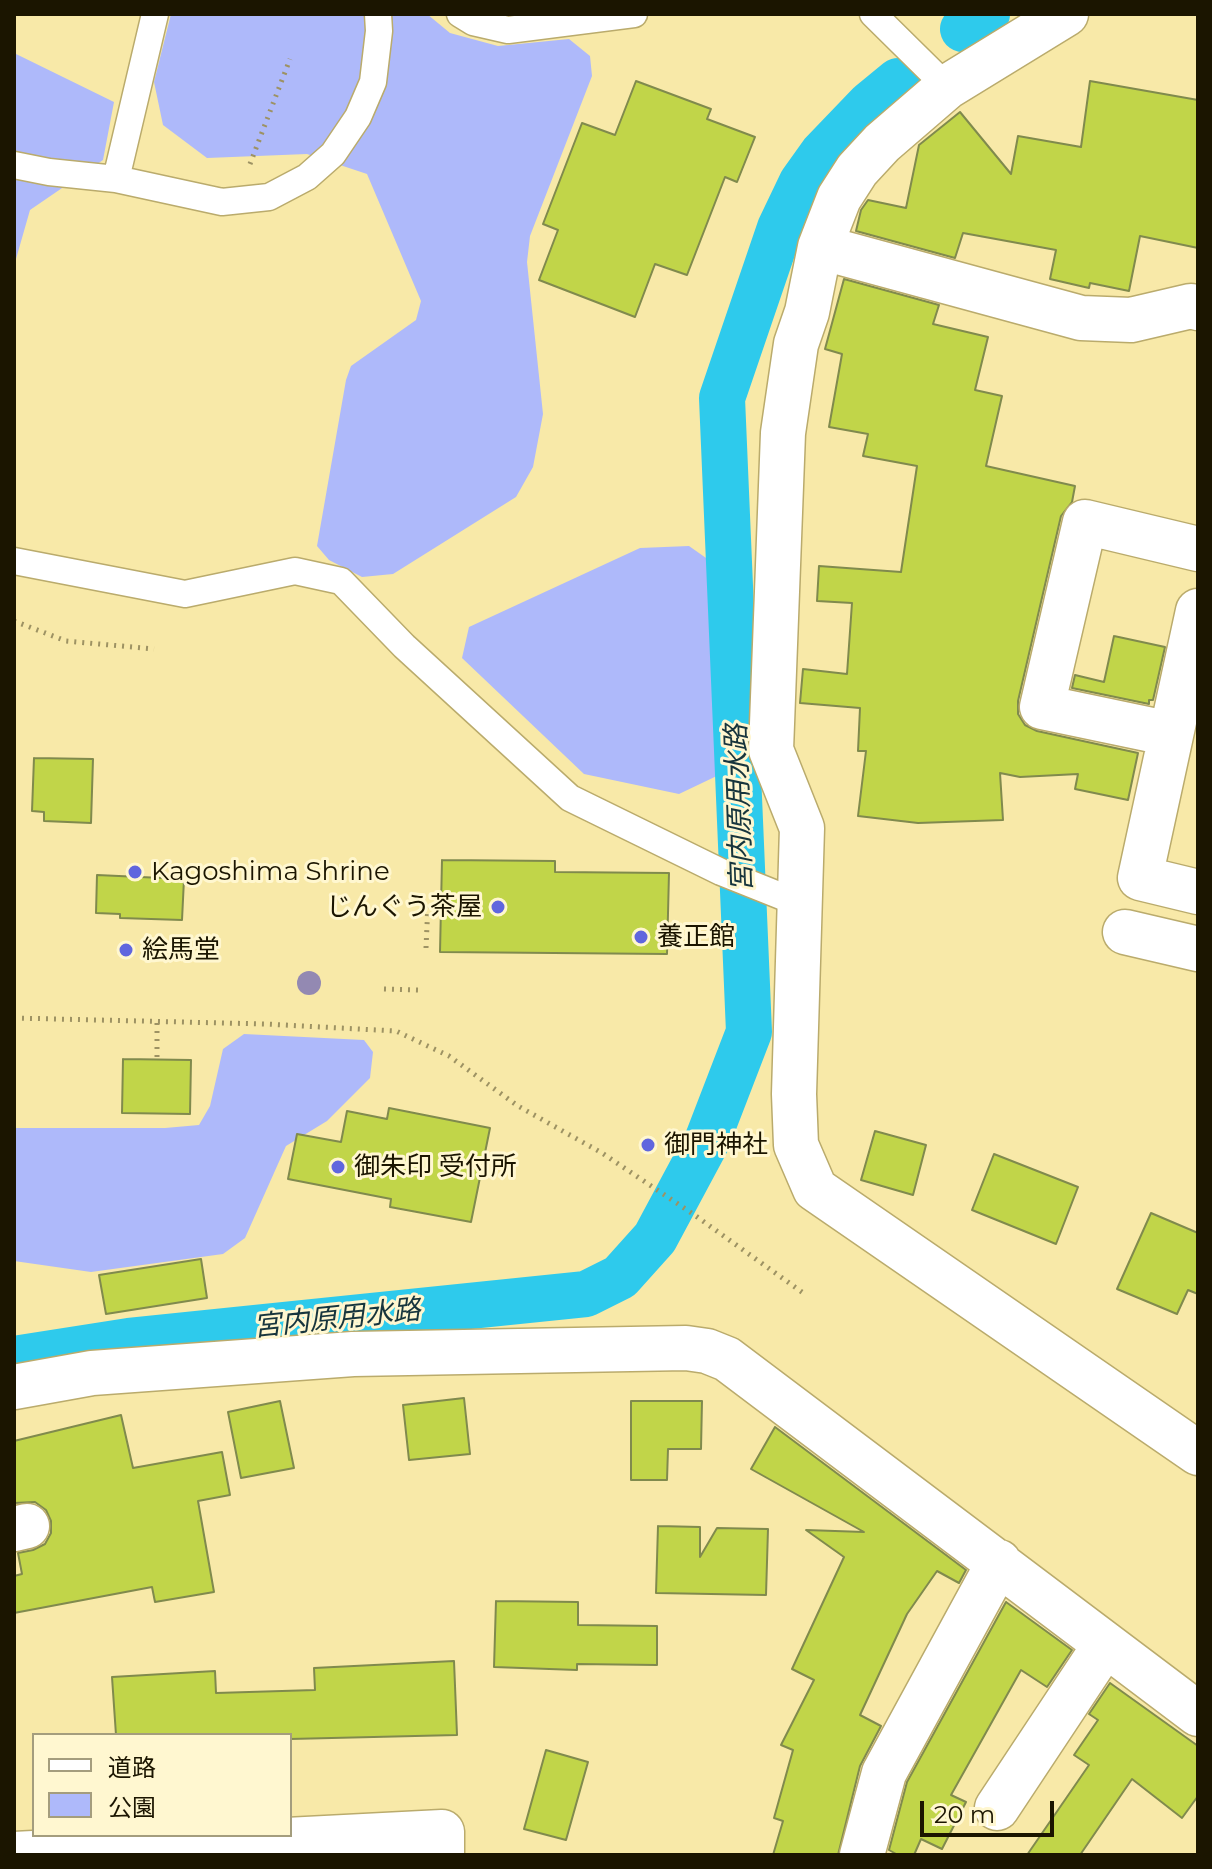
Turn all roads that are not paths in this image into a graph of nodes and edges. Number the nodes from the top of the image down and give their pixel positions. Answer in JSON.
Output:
{"nodes":[{"id":1,"x":155,"y":14,"type":"edge"},
{"id":2,"x":378,"y":14,"type":"edge"},
{"id":3,"x":460,"y":14,"type":"edge"},
{"id":4,"x":634,"y":14,"type":"edge"},
{"id":5,"x":873,"y":14,"type":"edge"},
{"id":6,"x":1066,"y":14,"type":"edge"},
{"id":7,"x":947,"y":87,"type":"junction"},
{"id":8,"x":14,"y":165,"type":"edge"},
{"id":9,"x":116,"y":179,"type":"junction"},
{"id":10,"x":820,"y":247,"type":"junction"},
{"id":11,"x":1196,"y":297,"type":"edge"},
{"id":12,"x":1198,"y":549,"type":"edge"},
{"id":13,"x":14,"y":561,"type":"edge"},
{"id":14,"x":1198,"y":611,"type":"edge"},
{"id":15,"x":1171,"y":734,"type":"junction"},
{"id":16,"x":1198,"y":892,"type":"edge"},
{"id":17,"x":789,"y":899,"type":"junction"},
{"id":18,"x":1125,"y":932,"type":"dead end"},
{"id":19,"x":1198,"y":949,"type":"edge"},
{"id":20,"x":14,"y":1387,"type":"edge"},
{"id":21,"x":1198,"y":1453,"type":"edge"},
{"id":22,"x":999,"y":1562,"type":"junction"},
{"id":23,"x":1105,"y":1645,"type":"junction"},
{"id":24,"x":1198,"y":1714,"type":"edge"},
{"id":25,"x":997,"y":1808,"type":"dead end"},
{"id":26,"x":14,"y":1854,"type":"edge"},
{"id":27,"x":442,"y":1855,"type":"edge"},
{"id":28,"x":862,"y":1855,"type":"edge"}],
"edges":[{"from":1,"to":9,"type":"lane"},
{"from":2,"to":9,"type":"lane"},
{"from":3,"to":4,"type":"lane"},
{"from":5,"to":7,"type":"lane"},
{"from":6,"to":7,"type":"street"},
{"from":7,"to":10,"type":"street"},
{"from":8,"to":9,"type":"lane"},
{"from":10,"to":11,"type":"street"},
{"from":10,"to":17,"type":"street"},
{"from":12,"to":15,"type":"street"},
{"from":13,"to":17,"type":"lane"},
{"from":14,"to":15,"type":"street"},
{"from":15,"to":16,"type":"street"},
{"from":17,"to":21,"type":"street"},
{"from":18,"to":19,"type":"street"},
{"from":20,"to":22,"type":"street"},
{"from":22,"to":23,"type":"street"},
{"from":22,"to":28,"type":"street"},
{"from":23,"to":24,"type":"street"},
{"from":23,"to":25,"type":"street"},
{"from":26,"to":27,"type":"street"}]}
